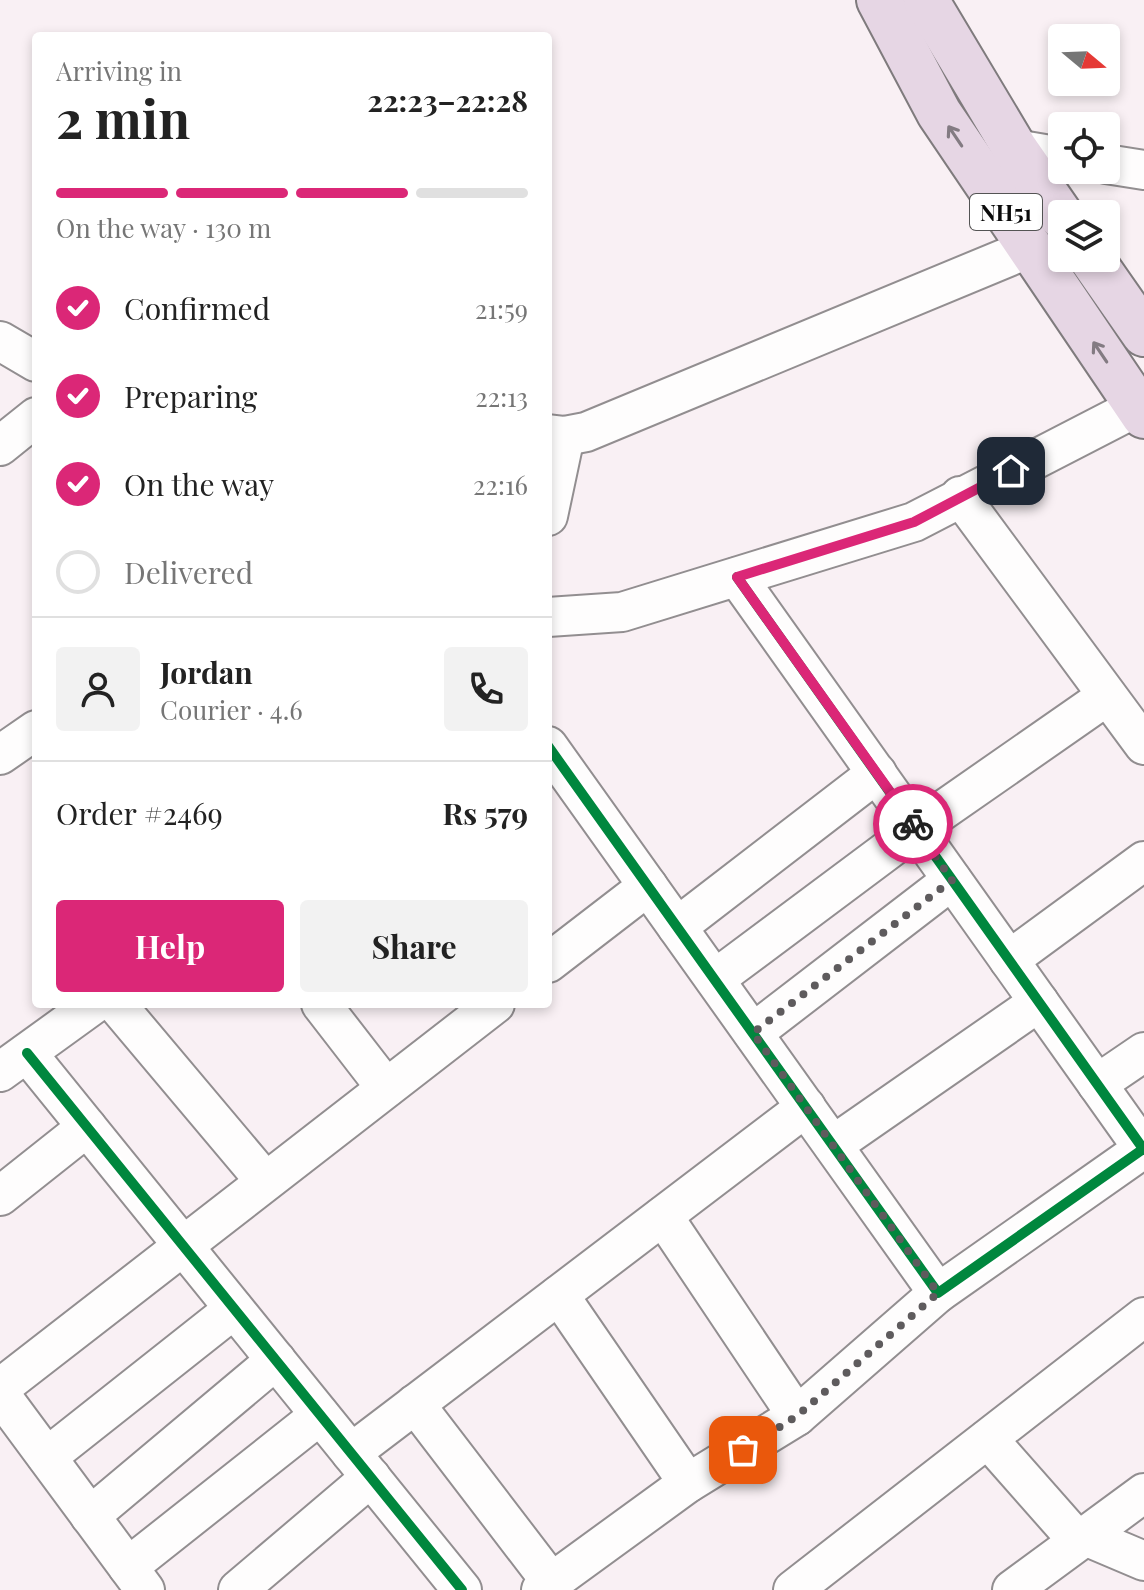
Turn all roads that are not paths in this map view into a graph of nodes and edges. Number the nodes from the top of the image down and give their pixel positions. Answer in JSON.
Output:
{"nodes":[{"id":1,"x":879,"y":0,"type":"edge"},
{"id":2,"x":926,"y":0,"type":"edge"},
{"id":3,"x":1015,"y":149,"type":"junction"},
{"id":4,"x":1048,"y":155,"type":"edge"},
{"id":5,"x":1120,"y":166,"type":"edge"},
{"id":6,"x":1144,"y":170,"type":"edge"},
{"id":7,"x":1050,"y":200,"type":"edge"},
{"id":8,"x":1030,"y":248,"type":"junction"},
{"id":9,"x":1101,"y":272,"type":"edge"},
{"id":10,"x":1144,"y":334,"type":"edge"},
{"id":11,"x":0,"y":341,"type":"edge"},
{"id":12,"x":32,"y":360,"type":"edge"},
{"id":13,"x":1140,"y":411,"type":"edge"},
{"id":14,"x":32,"y":420,"type":"edge"},
{"id":15,"x":557,"y":435,"type":"edge"},
{"id":16,"x":0,"y":446,"type":"edge"},
{"id":17,"x":552,"y":480,"type":"edge"},
{"id":18,"x":960,"y":496,"type":"junction"},
{"id":19,"x":737,"y":577,"type":"junction"},
{"id":20,"x":552,"y":617,"type":"edge"},
{"id":21,"x":1107,"y":696,"type":"junction"},
{"id":22,"x":32,"y":733,"type":"edge"},
{"id":23,"x":1144,"y":744,"type":"edge"},
{"id":24,"x":552,"y":752,"type":"edge"},
{"id":25,"x":0,"y":755,"type":"edge"},
{"id":26,"x":877,"y":773,"type":"junction"},
{"id":27,"x":916,"y":829,"type":"junction"},
{"id":28,"x":1144,"y":861,"type":"edge"},
{"id":29,"x":952,"y":880,"type":"junction"},
{"id":30,"x":648,"y":886,"type":"junction"},
{"id":31,"x":677,"y":927,"type":"junction"},
{"id":32,"x":552,"y":960,"type":"edge"},
{"id":33,"x":1009,"y":960,"type":"junction"},
{"id":34,"x":715,"y":979,"type":"junction"},
{"id":35,"x":1039,"y":1002,"type":"junction"},
{"id":36,"x":88,"y":1008,"type":"edge"},
{"id":37,"x":119,"y":1008,"type":"edge"},
{"id":38,"x":324,"y":1008,"type":"edge"},
{"id":39,"x":489,"y":1008,"type":"edge"},
{"id":40,"x":753,"y":1033,"type":"junction"},
{"id":41,"x":1144,"y":1052,"type":"edge"},
{"id":42,"x":14,"y":1062,"type":"edge"},
{"id":43,"x":1097,"y":1084,"type":"junction"},
{"id":44,"x":386,"y":1088,"type":"junction"},
{"id":45,"x":806,"y":1107,"type":"junction"},
{"id":46,"x":87,"y":1127,"type":"junction"},
{"id":47,"x":833,"y":1145,"type":"junction"},
{"id":48,"x":1144,"y":1150,"type":"edge"},
{"id":49,"x":265,"y":1181,"type":"junction"},
{"id":50,"x":0,"y":1196,"type":"edge"},
{"id":51,"x":663,"y":1216,"type":"junction"},
{"id":52,"x":183,"y":1245,"type":"junction"},
{"id":53,"x":938,"y":1293,"type":"junction"},
{"id":54,"x":559,"y":1295,"type":"junction"},
{"id":55,"x":234,"y":1309,"type":"junction"},
{"id":56,"x":1144,"y":1317,"type":"edge"},
{"id":57,"x":276,"y":1360,"type":"junction"},
{"id":58,"x":0,"y":1391,"type":"edge"},
{"id":59,"x":415,"y":1404,"type":"junction"},
{"id":60,"x":320,"y":1415,"type":"junction"},
{"id":61,"x":797,"y":1416,"type":"junction"},
{"id":62,"x":988,"y":1439,"type":"junction"},
{"id":63,"x":47,"y":1457,"type":"junction"},
{"id":64,"x":361,"y":1465,"type":"junction"},
{"id":65,"x":688,"y":1483,"type":"junction"},
{"id":66,"x":1144,"y":1493,"type":"edge"},
{"id":67,"x":90,"y":1516,"type":"junction"},
{"id":68,"x":1082,"y":1539,"type":"junction"},
{"id":69,"x":1144,"y":1561,"type":"edge"},
{"id":70,"x":136,"y":1578,"type":"edge"},
{"id":71,"x":546,"y":1587,"type":"edge"},
{"id":72,"x":238,"y":1590,"type":"edge"},
{"id":73,"x":462,"y":1590,"type":"edge"},
{"id":74,"x":793,"y":1590,"type":"edge"},
{"id":75,"x":1012,"y":1590,"type":"edge"}],
"edges":[{"from":8,"to":1,"type":"highway","number":"NH51","one_way":true},
{"from":2,"to":3,"type":"highway","number":"NH51"},
{"from":3,"to":4,"type":"street"},
{"from":3,"to":7,"type":"highway","number":"NH51"},
{"from":5,"to":6,"type":"street"},
{"from":13,"to":8,"type":"highway","number":"NH51","one_way":true},
{"from":8,"to":15,"type":"street"},
{"from":9,"to":10,"type":"highway"},
{"from":11,"to":12,"type":"street"},
{"from":13,"to":18,"type":"street"},
{"from":14,"to":16,"type":"street"},
{"from":15,"to":17,"type":"street"},
{"from":18,"to":19,"type":"street"},
{"from":18,"to":21,"type":"street"},
{"from":19,"to":20,"type":"street"},
{"from":19,"to":26,"type":"street"},
{"from":21,"to":23,"type":"street"},
{"from":21,"to":27,"type":"street"},
{"from":22,"to":25,"type":"street"},
{"from":24,"to":30,"type":"street"},
{"from":26,"to":27,"type":"street"},
{"from":26,"to":31,"type":"street"},
{"from":27,"to":29,"type":"street"},
{"from":27,"to":34,"type":"street"},
{"from":28,"to":33,"type":"street"},
{"from":29,"to":33,"type":"street"},
{"from":29,"to":40,"type":"street"},
{"from":30,"to":31,"type":"street"},
{"from":30,"to":32,"type":"street"},
{"from":31,"to":34,"type":"street"},
{"from":33,"to":35,"type":"street"},
{"from":34,"to":40,"type":"street"},
{"from":35,"to":43,"type":"street"},
{"from":35,"to":47,"type":"street"},
{"from":36,"to":42,"type":"street"},
{"from":37,"to":49,"type":"street"},
{"from":38,"to":44,"type":"street"},
{"from":39,"to":44,"type":"street"},
{"from":40,"to":45,"type":"street"},
{"from":41,"to":43,"type":"street"},
{"from":42,"to":46,"type":"street"},
{"from":43,"to":48,"type":"street"},
{"from":44,"to":49,"type":"street"},
{"from":45,"to":47,"type":"street"},
{"from":45,"to":51,"type":"street"},
{"from":46,"to":50,"type":"street"},
{"from":46,"to":52,"type":"street"},
{"from":47,"to":53,"type":"street"},
{"from":48,"to":53,"type":"street"},
{"from":49,"to":52,"type":"street"},
{"from":51,"to":54,"type":"street"},
{"from":51,"to":61,"type":"street"},
{"from":52,"to":55,"type":"street"},
{"from":52,"to":58,"type":"street"},
{"from":53,"to":61,"type":"street"},
{"from":54,"to":59,"type":"street"},
{"from":54,"to":65,"type":"street"},
{"from":55,"to":57,"type":"street"},
{"from":55,"to":63,"type":"street"},
{"from":56,"to":62,"type":"street"},
{"from":57,"to":60,"type":"street"},
{"from":57,"to":67,"type":"street"},
{"from":58,"to":63,"type":"street"},
{"from":59,"to":64,"type":"street"},
{"from":59,"to":71,"type":"street"},
{"from":60,"to":64,"type":"street"},
{"from":60,"to":70,"type":"street"},
{"from":61,"to":65,"type":"street"},
{"from":62,"to":68,"type":"street"},
{"from":62,"to":74,"type":"street"},
{"from":63,"to":67,"type":"street"},
{"from":64,"to":72,"type":"street"},
{"from":64,"to":73,"type":"street"},
{"from":65,"to":71,"type":"street"},
{"from":66,"to":68,"type":"street"},
{"from":67,"to":70,"type":"street"},
{"from":68,"to":69,"type":"street"},
{"from":68,"to":75,"type":"street"}]}
